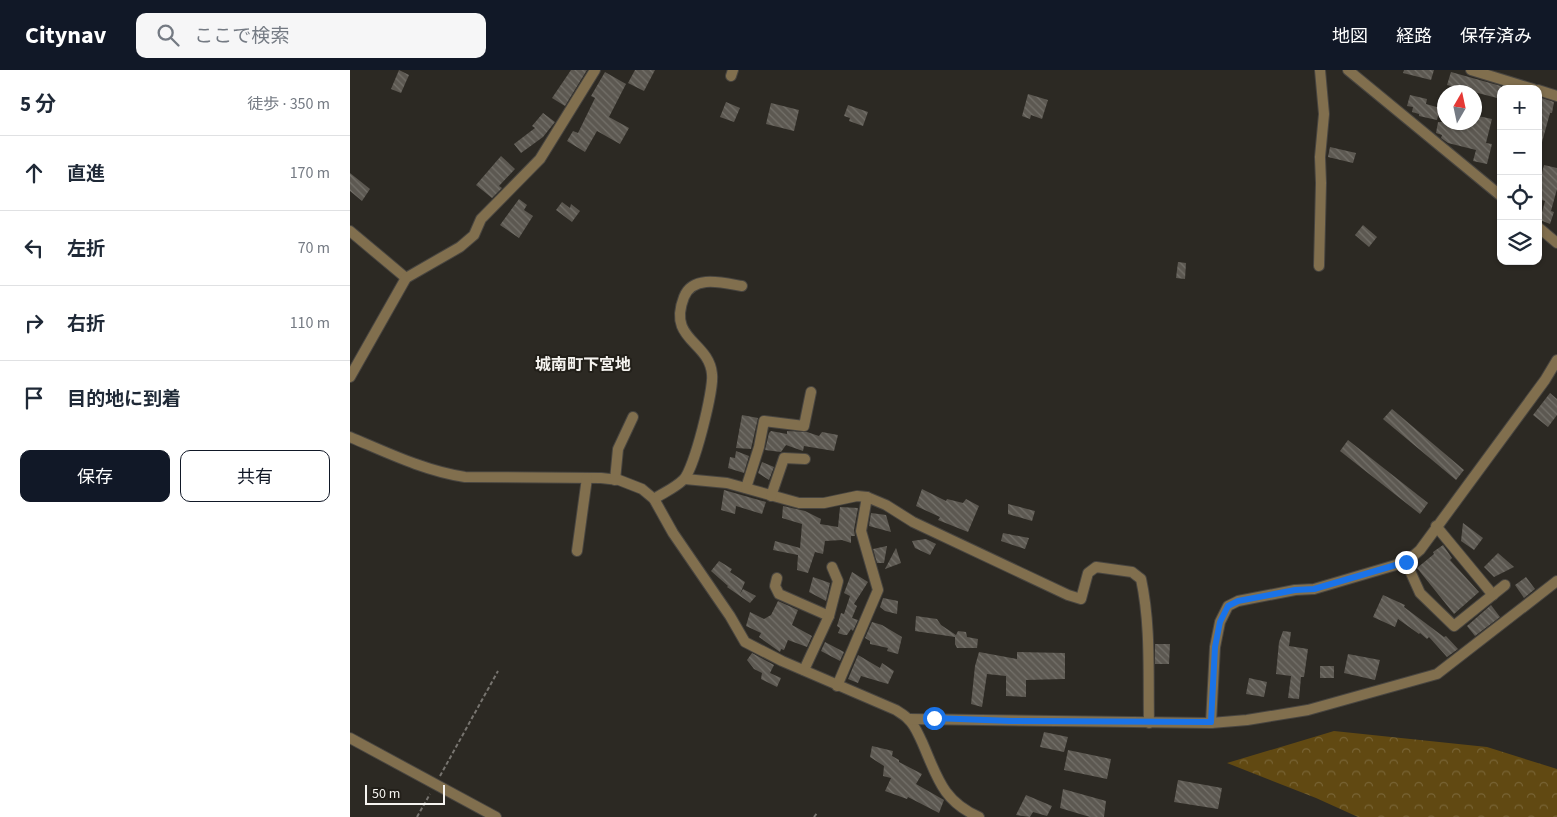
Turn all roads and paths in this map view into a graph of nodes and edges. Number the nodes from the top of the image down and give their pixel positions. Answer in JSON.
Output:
{"nodes":[{"id":1,"x":595,"y":70,"type":"edge"},
{"id":2,"x":1320,"y":70,"type":"edge"},
{"id":3,"x":1348,"y":70,"type":"edge"},
{"id":4,"x":1471,"y":70,"type":"edge"},
{"id":5,"x":1520,"y":85,"type":"edge"},
{"id":6,"x":1542,"y":91,"type":"edge"},
{"id":7,"x":1557,"y":96,"type":"edge"},
{"id":8,"x":1497,"y":193,"type":"edge"},
{"id":9,"x":1542,"y":230,"type":"edge"},
{"id":10,"x":350,"y":231,"type":"edge"},
{"id":11,"x":1557,"y":243,"type":"edge"},
{"id":12,"x":1319,"y":266,"type":"dead end"},
{"id":13,"x":406,"y":278,"type":"junction"},
{"id":14,"x":742,"y":286,"type":"dead end"},
{"id":15,"x":1557,"y":360,"type":"edge"},
{"id":16,"x":350,"y":377,"type":"edge"},
{"id":17,"x":811,"y":392,"type":"dead end"},
{"id":18,"x":633,"y":417,"type":"dead end"},
{"id":19,"x":350,"y":437,"type":"edge"},
{"id":20,"x":805,"y":459,"type":"dead end"},
{"id":21,"x":587,"y":478,"type":"junction"},
{"id":22,"x":615,"y":480,"type":"junction"},
{"id":23,"x":685,"y":480,"type":"junction"},
{"id":24,"x":746,"y":488,"type":"junction"},
{"id":25,"x":771,"y":496,"type":"junction"},
{"id":26,"x":868,"y":497,"type":"junction"},
{"id":27,"x":654,"y":499,"type":"junction"},
{"id":28,"x":1436,"y":526,"type":"junction"},
{"id":29,"x":577,"y":551,"type":"dead end"},
{"id":30,"x":1406,"y":562,"type":"junction"},
{"id":31,"x":832,"y":567,"type":"dead end"},
{"id":32,"x":777,"y":578,"type":"dead end"},
{"id":33,"x":1557,"y":581,"type":"edge"},
{"id":34,"x":1505,"y":585,"type":"dead end"},
{"id":35,"x":1492,"y":596,"type":"junction"},
{"id":36,"x":830,"y":616,"type":"junction"},
{"id":37,"x":804,"y":670,"type":"junction"},
{"id":38,"x":498,"y":671,"type":"dead end"},
{"id":39,"x":837,"y":686,"type":"junction"},
{"id":40,"x":909,"y":719,"type":"junction"},
{"id":41,"x":1211,"y":722,"type":"junction"},
{"id":42,"x":1149,"y":723,"type":"junction"},
{"id":43,"x":350,"y":738,"type":"edge"},
{"id":44,"x":436,"y":783,"type":"junction"},
{"id":45,"x":817,"y":813,"type":"dead end"},
{"id":46,"x":417,"y":817,"type":"edge"},
{"id":47,"x":496,"y":817,"type":"edge"},
{"id":48,"x":814,"y":817,"type":"edge"},
{"id":49,"x":979,"y":817,"type":"edge"}],
"edges":[{"from":1,"to":13,"type":"street"},
{"from":2,"to":12,"type":"street"},
{"from":3,"to":8,"type":"street"},
{"from":4,"to":5,"type":"street"},
{"from":6,"to":7,"type":"street"},
{"from":9,"to":11,"type":"street"},
{"from":10,"to":13,"type":"street"},
{"from":13,"to":16,"type":"street"},
{"from":14,"to":23,"type":"street"},
{"from":15,"to":28,"type":"street"},
{"from":17,"to":24,"type":"street"},
{"from":18,"to":22,"type":"street"},
{"from":19,"to":21,"type":"street"},
{"from":20,"to":25,"type":"street"},
{"from":21,"to":22,"type":"street"},
{"from":21,"to":29,"type":"street"},
{"from":22,"to":27,"type":"street"},
{"from":23,"to":24,"type":"street"},
{"from":23,"to":27,"type":"street"},
{"from":24,"to":25,"type":"street"},
{"from":25,"to":26,"type":"street"},
{"from":26,"to":39,"type":"street"},
{"from":26,"to":42,"type":"street"},
{"from":27,"to":37,"type":"street"},
{"from":28,"to":30,"type":"street"},
{"from":28,"to":35,"type":"street"},
{"from":30,"to":35,"type":"street"},
{"from":30,"to":41,"type":"street"},
{"from":31,"to":36,"type":"street"},
{"from":32,"to":36,"type":"street"},
{"from":33,"to":41,"type":"street"},
{"from":34,"to":35,"type":"street"},
{"from":36,"to":37,"type":"street"},
{"from":37,"to":39,"type":"street"},
{"from":38,"to":44,"type":"path"},
{"from":39,"to":40,"type":"street"},
{"from":40,"to":42,"type":"street"},
{"from":40,"to":49,"type":"street"},
{"from":41,"to":42,"type":"street"},
{"from":43,"to":44,"type":"street"},
{"from":44,"to":46,"type":"path"},
{"from":44,"to":47,"type":"street"},
{"from":45,"to":48,"type":"path"}]}
